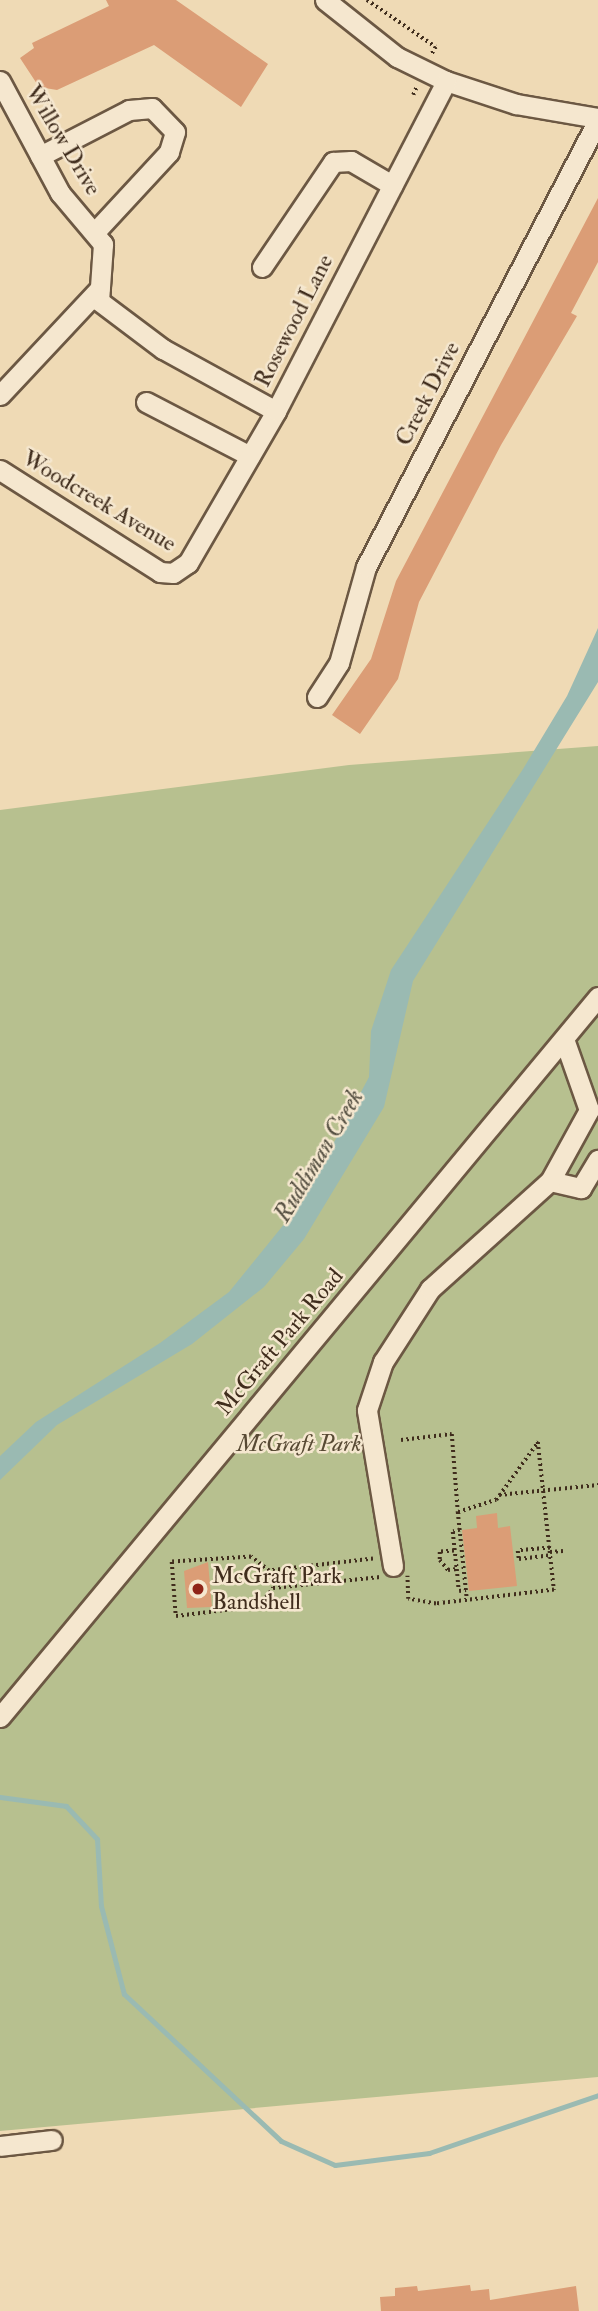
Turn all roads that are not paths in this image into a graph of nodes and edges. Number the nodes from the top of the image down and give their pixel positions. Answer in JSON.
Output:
{"nodes":[{"id":1,"x":326,"y":0,"type":"edge"},
{"id":2,"x":0,"y":81,"type":"edge"},
{"id":3,"x":446,"y":81,"type":"junction"},
{"id":4,"x":598,"y":119,"type":"edge"},
{"id":5,"x":40,"y":156,"type":"junction"},
{"id":6,"x":392,"y":185,"type":"junction"},
{"id":7,"x":94,"y":233,"type":"junction"},
{"id":8,"x":262,"y":267,"type":"dead end"},
{"id":9,"x":100,"y":288,"type":"junction"},
{"id":10,"x":0,"y":395,"type":"edge"},
{"id":11,"x":146,"y":402,"type":"dead end"},
{"id":12,"x":276,"y":411,"type":"junction"},
{"id":13,"x":250,"y":456,"type":"junction"},
{"id":14,"x":0,"y":470,"type":"edge"},
{"id":15,"x":173,"y":573,"type":"joint"},
{"id":16,"x":317,"y":697,"type":"dead end"},
{"id":17,"x":598,"y":998,"type":"edge"},
{"id":18,"x":564,"y":1039,"type":"junction"},
{"id":19,"x":594,"y":1118,"type":"edge"},
{"id":20,"x":598,"y":1160,"type":"edge"},
{"id":21,"x":550,"y":1181,"type":"junction"},
{"id":22,"x":393,"y":1561,"type":"road end"},
{"id":23,"x":0,"y":1717,"type":"edge"},
{"id":24,"x":52,"y":2140,"type":"dead end"},
{"id":25,"x":0,"y":2146,"type":"edge"}],
"edges":[{"from":1,"to":3,"type":"street"},
{"from":2,"to":5,"type":"street","name":"Willow Drive"},
{"from":3,"to":4,"type":"street"},
{"from":3,"to":6,"type":"street","name":"Rosewood Lane"},
{"from":4,"to":16,"type":"street","name":"Creek Drive"},
{"from":5,"to":7,"type":"street","name":"Willow Drive"},
{"from":5,"to":7,"type":"street"},
{"from":6,"to":8,"type":"street"},
{"from":6,"to":12,"type":"street","name":"Rosewood Lane"},
{"from":7,"to":9,"type":"street","name":"Willow Drive"},
{"from":9,"to":10,"type":"street"},
{"from":9,"to":12,"type":"street"},
{"from":11,"to":13,"type":"street"},
{"from":12,"to":13,"type":"street","name":"Rosewood Lane"},
{"from":13,"to":15,"type":"street","name":"Rosewood Lane"},
{"from":14,"to":15,"type":"street","name":"Woodcreek Avenue"},
{"from":17,"to":18,"type":"street","name":"McGraft Park Road"},
{"from":18,"to":19,"type":"street"},
{"from":18,"to":23,"type":"street","name":"McGraft Park Road"},
{"from":19,"to":21,"type":"street"},
{"from":20,"to":21,"type":"street"},
{"from":21,"to":22,"type":"street"},
{"from":24,"to":25,"type":"street"}]}
